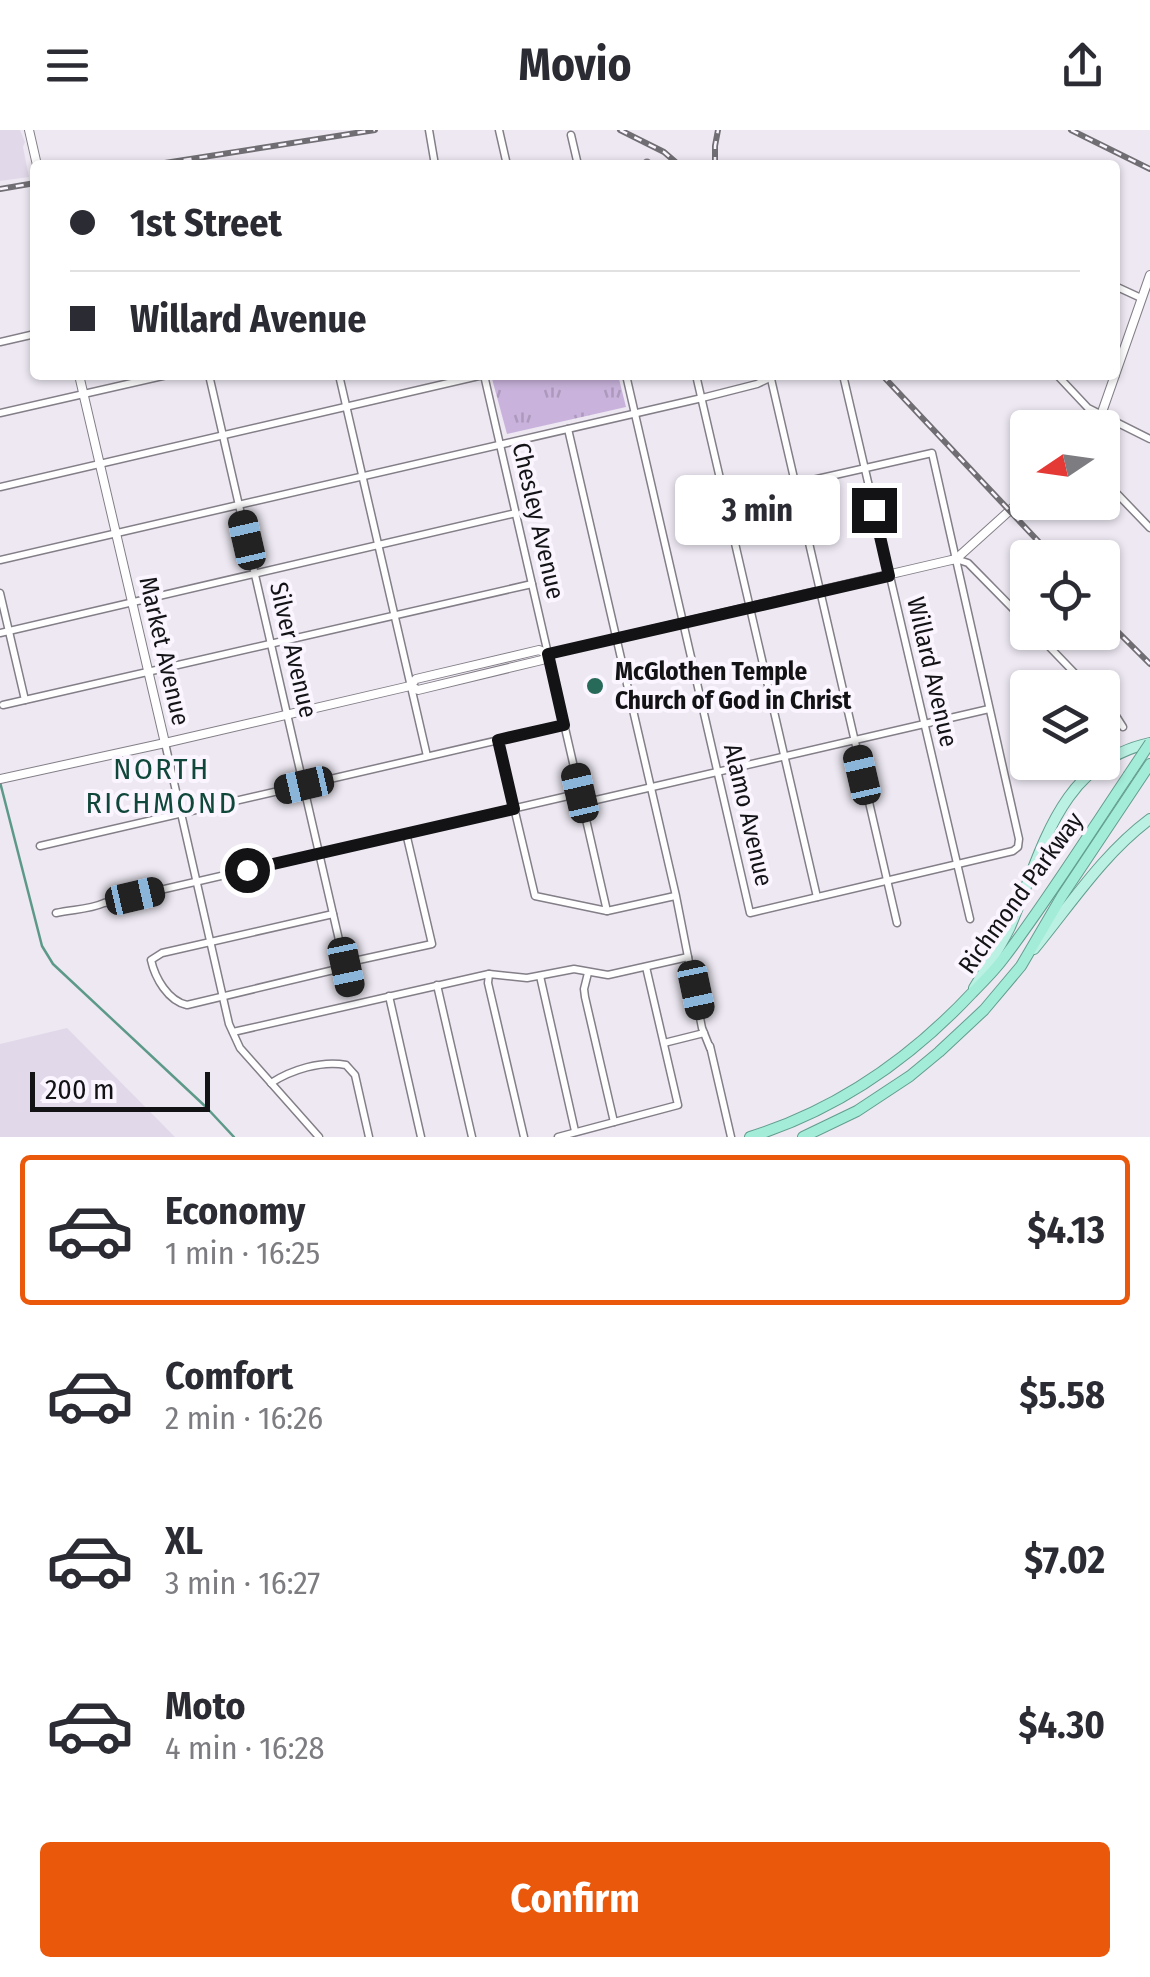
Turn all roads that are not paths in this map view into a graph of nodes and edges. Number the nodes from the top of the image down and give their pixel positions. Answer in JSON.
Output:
{"nodes":[{"id":1,"x":29,"y":130,"type":"edge"},
{"id":2,"x":429,"y":130,"type":"edge"},
{"id":3,"x":499,"y":130,"type":"edge"},
{"id":4,"x":571,"y":135,"type":"dead end"},
{"id":5,"x":36,"y":160,"type":"edge"},
{"id":6,"x":435,"y":160,"type":"edge"},
{"id":7,"x":506,"y":160,"type":"edge"},
{"id":8,"x":577,"y":160,"type":"edge"},
{"id":9,"x":1150,"y":275,"type":"edge"},
{"id":10,"x":1120,"y":288,"type":"edge"},
{"id":11,"x":1146,"y":300,"type":"edge"},
{"id":12,"x":30,"y":335,"type":"edge"},
{"id":13,"x":0,"y":342,"type":"edge"},
{"id":14,"x":1120,"y":363,"type":"edge"},
{"id":15,"x":80,"y":380,"type":"edge"},
{"id":16,"x":145,"y":380,"type":"edge"},
{"id":17,"x":211,"y":380,"type":"edge"},
{"id":18,"x":340,"y":380,"type":"edge"},
{"id":19,"x":462,"y":380,"type":"edge"},
{"id":20,"x":484,"y":380,"type":"edge"},
{"id":21,"x":627,"y":380,"type":"edge"},
{"id":22,"x":697,"y":380,"type":"edge"},
{"id":23,"x":759,"y":380,"type":"edge"},
{"id":24,"x":773,"y":380,"type":"edge"},
{"id":25,"x":844,"y":380,"type":"edge"},
{"id":26,"x":1062,"y":380,"type":"edge"},
{"id":27,"x":1113,"y":380,"type":"edge"},
{"id":28,"x":84,"y":394,"type":"junction"},
{"id":29,"x":702,"y":398,"type":"junction"},
{"id":30,"x":346,"y":407,"type":"junction"},
{"id":31,"x":1092,"y":410,"type":"edge"},
{"id":32,"x":1103,"y":410,"type":"edge"},
{"id":33,"x":0,"y":413,"type":"edge"},
{"id":34,"x":634,"y":413,"type":"junction"},
{"id":35,"x":1120,"y":424,"type":"edge"},
{"id":36,"x":568,"y":429,"type":"junction"},
{"id":37,"x":223,"y":435,"type":"junction"},
{"id":38,"x":1150,"y":439,"type":"edge"},
{"id":39,"x":500,"y":444,"type":"junction"},
{"id":40,"x":99,"y":464,"type":"junction"},
{"id":41,"x":865,"y":469,"type":"junction"},
{"id":42,"x":362,"y":476,"type":"junction"},
{"id":43,"x":794,"y":484,"type":"junction"},
{"id":44,"x":0,"y":487,"type":"edge"},
{"id":45,"x":1120,"y":497,"type":"edge"},
{"id":46,"x":238,"y":505,"type":"junction"},
{"id":47,"x":1010,"y":510,"type":"edge"},
{"id":48,"x":516,"y":514,"type":"junction"},
{"id":49,"x":1150,"y":528,"type":"edge"},
{"id":50,"x":116,"y":533,"type":"junction"},
{"id":51,"x":378,"y":546,"type":"junction"},
{"id":52,"x":956,"y":559,"type":"junction"},
{"id":53,"x":0,"y":560,"type":"edge"},
{"id":54,"x":255,"y":574,"type":"junction"},
{"id":55,"x":889,"y":576,"type":"junction"},
{"id":56,"x":532,"y":584,"type":"junction"},
{"id":57,"x":820,"y":591,"type":"junction"},
{"id":58,"x":0,"y":593,"type":"edge"},
{"id":59,"x":132,"y":602,"type":"junction"},
{"id":60,"x":1010,"y":606,"type":"edge"},
{"id":61,"x":750,"y":608,"type":"junction"},
{"id":62,"x":394,"y":616,"type":"junction"},
{"id":63,"x":683,"y":624,"type":"junction"},
{"id":64,"x":9,"y":631,"type":"junction"},
{"id":65,"x":0,"y":633,"type":"edge"},
{"id":66,"x":617,"y":638,"type":"junction"},
{"id":67,"x":271,"y":644,"type":"junction"},
{"id":68,"x":1053,"y":650,"type":"edge"},
{"id":69,"x":548,"y":654,"type":"junction"},
{"id":70,"x":1072,"y":670,"type":"edge"},
{"id":71,"x":148,"y":672,"type":"junction"},
{"id":72,"x":410,"y":686,"type":"junction"},
{"id":73,"x":25,"y":700,"type":"junction"},
{"id":74,"x":3,"y":705,"type":"dead end"},
{"id":75,"x":989,"y":708,"type":"junction"},
{"id":76,"x":288,"y":714,"type":"junction"},
{"id":77,"x":1120,"y":723,"type":"edge"},
{"id":78,"x":924,"y":724,"type":"junction"},
{"id":79,"x":564,"y":725,"type":"junction"},
{"id":80,"x":1123,"y":728,"type":"dead end"},
{"id":81,"x":498,"y":740,"type":"junction"},
{"id":82,"x":854,"y":740,"type":"junction"},
{"id":83,"x":1150,"y":743,"type":"edge"},
{"id":84,"x":164,"y":744,"type":"junction"},
{"id":85,"x":427,"y":756,"type":"junction"},
{"id":86,"x":785,"y":756,"type":"junction"},
{"id":87,"x":1150,"y":764,"type":"edge"},
{"id":88,"x":717,"y":771,"type":"junction"},
{"id":89,"x":1134,"y":778,"type":"junction"},
{"id":90,"x":0,"y":779,"type":"edge"},
{"id":91,"x":304,"y":785,"type":"junction"},
{"id":92,"x":651,"y":787,"type":"junction"},
{"id":93,"x":580,"y":793,"type":"junction"},
{"id":94,"x":583,"y":803,"type":"junction"},
{"id":95,"x":514,"y":809,"type":"junction"},
{"id":96,"x":180,"y":814,"type":"junction"},
{"id":97,"x":1150,"y":819,"type":"edge"},
{"id":98,"x":406,"y":833,"type":"junction"},
{"id":99,"x":40,"y":846,"type":"dead end"},
{"id":100,"x":320,"y":854,"type":"junction"},
{"id":101,"x":956,"y":865,"type":"junction"},
{"id":102,"x":887,"y":881,"type":"junction"},
{"id":103,"x":196,"y":882,"type":"junction"},
{"id":104,"x":676,"y":896,"type":"junction"},
{"id":105,"x":818,"y":897,"type":"junction"},
{"id":106,"x":607,"y":911,"type":"junction"},
{"id":107,"x":56,"y":913,"type":"dead end"},
{"id":108,"x":334,"y":914,"type":"junction"},
{"id":109,"x":970,"y":919,"type":"dead end"},
{"id":110,"x":897,"y":923,"type":"dead end"},
{"id":111,"x":210,"y":942,"type":"junction"},
{"id":112,"x":688,"y":957,"type":"junction"},
{"id":113,"x":345,"y":965,"type":"junction"},
{"id":114,"x":1021,"y":966,"type":"junction"},
{"id":115,"x":646,"y":967,"type":"junction"},
{"id":116,"x":588,"y":972,"type":"junction"},
{"id":117,"x":490,"y":974,"type":"junction"},
{"id":118,"x":540,"y":976,"type":"junction"},
{"id":119,"x":437,"y":985,"type":"junction"},
{"id":120,"x":351,"y":992,"type":"dead end"},
{"id":121,"x":223,"y":995,"type":"junction"},
{"id":122,"x":388,"y":996,"type":"junction"},
{"id":123,"x":967,"y":998,"type":"junction"},
{"id":124,"x":703,"y":1023,"type":"junction"},
{"id":125,"x":232,"y":1032,"type":"junction"},
{"id":126,"x":704,"y":1033,"type":"junction"},
{"id":127,"x":664,"y":1043,"type":"junction"},
{"id":128,"x":710,"y":1048,"type":"junction"},
{"id":129,"x":271,"y":1084,"type":"junction"},
{"id":130,"x":614,"y":1122,"type":"junction"},
{"id":131,"x":575,"y":1131,"type":"junction"},
{"id":132,"x":318,"y":1137,"type":"edge"},
{"id":133,"x":369,"y":1137,"type":"edge"},
{"id":134,"x":421,"y":1137,"type":"edge"},
{"id":135,"x":472,"y":1137,"type":"edge"},
{"id":136,"x":524,"y":1137,"type":"edge"},
{"id":137,"x":558,"y":1137,"type":"edge"},
{"id":138,"x":731,"y":1137,"type":"edge"},
{"id":139,"x":750,"y":1137,"type":"edge"},
{"id":140,"x":803,"y":1137,"type":"edge"}],
"edges":[{"from":1,"to":5,"type":"street"},
{"from":2,"to":6,"type":"street"},
{"from":3,"to":7,"type":"street"},
{"from":4,"to":8,"type":"street"},
{"from":9,"to":11,"type":"street"},
{"from":10,"to":11,"type":"street"},
{"from":11,"to":14,"type":"street"},
{"from":12,"to":13,"type":"street"},
{"from":15,"to":28,"type":"street","name":"Market Avenue"},
{"from":16,"to":28,"type":"street"},
{"from":17,"to":37,"type":"street","name":"Silver Avenue"},
{"from":18,"to":30,"type":"street"},
{"from":19,"to":30,"type":"street"},
{"from":20,"to":39,"type":"street","name":"Chesley Avenue"},
{"from":21,"to":34,"type":"street","name":"Alamo Avenue"},
{"from":22,"to":29,"type":"street"},
{"from":23,"to":29,"type":"street"},
{"from":24,"to":43,"type":"street"},
{"from":25,"to":41,"type":"street","name":"Willard Avenue"},
{"from":26,"to":31,"type":"street"},
{"from":27,"to":32,"type":"street"},
{"from":28,"to":33,"type":"street"},
{"from":28,"to":40,"type":"street","name":"Market Avenue"},
{"from":29,"to":34,"type":"street"},
{"from":29,"to":61,"type":"street"},
{"from":30,"to":37,"type":"street"},
{"from":30,"to":42,"type":"street"},
{"from":34,"to":36,"type":"street"},
{"from":34,"to":63,"type":"street","name":"Alamo Avenue"},
{"from":35,"to":38,"type":"street"},
{"from":36,"to":39,"type":"street"},
{"from":36,"to":66,"type":"street"},
{"from":37,"to":40,"type":"street"},
{"from":37,"to":46,"type":"street","name":"Silver Avenue"},
{"from":39,"to":42,"type":"street"},
{"from":39,"to":48,"type":"street","name":"Chesley Avenue"},
{"from":40,"to":44,"type":"street"},
{"from":40,"to":50,"type":"street","name":"Market Avenue"},
{"from":41,"to":43,"type":"street"},
{"from":41,"to":52,"type":"street"},
{"from":41,"to":55,"type":"street","name":"Willard Avenue"},
{"from":42,"to":46,"type":"street"},
{"from":42,"to":51,"type":"street"},
{"from":43,"to":57,"type":"street"},
{"from":45,"to":49,"type":"street"},
{"from":46,"to":50,"type":"street"},
{"from":46,"to":54,"type":"street","name":"Silver Avenue"},
{"from":47,"to":52,"type":"street"},
{"from":48,"to":51,"type":"street"},
{"from":48,"to":56,"type":"street","name":"Chesley Avenue"},
{"from":50,"to":53,"type":"street"},
{"from":50,"to":59,"type":"street","name":"Market Avenue"},
{"from":51,"to":54,"type":"street"},
{"from":51,"to":62,"type":"street"},
{"from":52,"to":55,"type":"street"},
{"from":52,"to":60,"type":"street"},
{"from":52,"to":75,"type":"street"},
{"from":54,"to":59,"type":"street"},
{"from":54,"to":67,"type":"street","name":"Silver Avenue"},
{"from":55,"to":57,"type":"street"},
{"from":55,"to":78,"type":"street","name":"Willard Avenue"},
{"from":56,"to":62,"type":"street"},
{"from":56,"to":69,"type":"street","name":"Chesley Avenue"},
{"from":57,"to":61,"type":"street"},
{"from":57,"to":82,"type":"street"},
{"from":58,"to":64,"type":"street"},
{"from":59,"to":64,"type":"street"},
{"from":59,"to":71,"type":"street","name":"Market Avenue"},
{"from":61,"to":63,"type":"street"},
{"from":61,"to":86,"type":"street"},
{"from":62,"to":67,"type":"street"},
{"from":62,"to":72,"type":"street"},
{"from":63,"to":66,"type":"street"},
{"from":63,"to":88,"type":"street","name":"Alamo Avenue"},
{"from":64,"to":65,"type":"street"},
{"from":64,"to":73,"type":"street"},
{"from":66,"to":69,"type":"street"},
{"from":66,"to":92,"type":"street"},
{"from":67,"to":71,"type":"street"},
{"from":67,"to":76,"type":"street","name":"Silver Avenue"},
{"from":68,"to":70,"type":"street"},
{"from":69,"to":72,"type":"street"},
{"from":69,"to":79,"type":"street","name":"Chesley Avenue"},
{"from":71,"to":73,"type":"street"},
{"from":71,"to":84,"type":"street","name":"Market Avenue"},
{"from":72,"to":76,"type":"street"},
{"from":72,"to":85,"type":"street"},
{"from":73,"to":74,"type":"street"},
{"from":75,"to":78,"type":"street"},
{"from":75,"to":101,"type":"street"},
{"from":76,"to":84,"type":"street"},
{"from":76,"to":91,"type":"street","name":"Silver Avenue"},
{"from":77,"to":80,"type":"street"},
{"from":78,"to":82,"type":"street"},
{"from":78,"to":101,"type":"street","name":"Willard Avenue"},
{"from":79,"to":81,"type":"street"},
{"from":79,"to":93,"type":"street","name":"Chesley Avenue"},
{"from":81,"to":85,"type":"street"},
{"from":81,"to":95,"type":"street"},
{"from":82,"to":86,"type":"street"},
{"from":82,"to":102,"type":"street"},
{"from":83,"to":89,"type":"highway","name":"Richmond Parkway","bridge":true},
{"from":83,"to":123,"type":"main road"},
{"from":84,"to":90,"type":"street"},
{"from":84,"to":96,"type":"street","name":"Market Avenue"},
{"from":85,"to":91,"type":"street"},
{"from":86,"to":88,"type":"street"},
{"from":86,"to":105,"type":"street"},
{"from":87,"to":89,"type":"highway","name":"Richmond Parkway"},
{"from":88,"to":92,"type":"street"},
{"from":88,"to":105,"type":"street","name":"Alamo Avenue"},
{"from":89,"to":114,"type":"highway","name":"Richmond Parkway"},
{"from":89,"to":123,"type":"highway","name":"Richmond Parkway"},
{"from":91,"to":96,"type":"street"},
{"from":91,"to":100,"type":"street","name":"Silver Avenue"},
{"from":92,"to":94,"type":"street"},
{"from":92,"to":104,"type":"street"},
{"from":93,"to":94,"type":"street","name":"Chesley Avenue"},
{"from":93,"to":95,"type":"street"},
{"from":94,"to":106,"type":"street","name":"Chesley Avenue"},
{"from":95,"to":98,"type":"street"},
{"from":95,"to":106,"type":"street"},
{"from":96,"to":99,"type":"street"},
{"from":96,"to":103,"type":"street","name":"Market Avenue"},
{"from":97,"to":114,"type":"main road"},
{"from":98,"to":100,"type":"street"},
{"from":98,"to":113,"type":"street"},
{"from":100,"to":103,"type":"street"},
{"from":100,"to":108,"type":"street","name":"Silver Avenue"},
{"from":101,"to":102,"type":"street"},
{"from":101,"to":109,"type":"street","name":"Willard Avenue"},
{"from":102,"to":105,"type":"street"},
{"from":102,"to":110,"type":"street"},
{"from":103,"to":107,"type":"street"},
{"from":103,"to":111,"type":"street","name":"Market Avenue"},
{"from":104,"to":106,"type":"street"},
{"from":104,"to":112,"type":"street"},
{"from":108,"to":111,"type":"street"},
{"from":108,"to":113,"type":"street","name":"Silver Avenue"},
{"from":111,"to":121,"type":"street","name":"Market Avenue"},
{"from":111,"to":121,"type":"street"},
{"from":112,"to":115,"type":"street"},
{"from":112,"to":124,"type":"street"},
{"from":113,"to":120,"type":"street","name":"Silver Avenue"},
{"from":113,"to":121,"type":"street"},
{"from":114,"to":140,"type":"highway","name":"Richmond Parkway"},
{"from":115,"to":116,"type":"street"},
{"from":115,"to":127,"type":"street"},
{"from":116,"to":118,"type":"street"},
{"from":116,"to":130,"type":"street"},
{"from":117,"to":118,"type":"street"},
{"from":117,"to":119,"type":"street"},
{"from":117,"to":136,"type":"street"},
{"from":118,"to":131,"type":"street"},
{"from":119,"to":122,"type":"street"},
{"from":119,"to":135,"type":"street"},
{"from":121,"to":125,"type":"street","name":"Market Avenue"},
{"from":122,"to":125,"type":"street"},
{"from":122,"to":134,"type":"street"},
{"from":123,"to":139,"type":"highway","name":"Richmond Parkway"},
{"from":124,"to":126,"type":"street"},
{"from":124,"to":128,"type":"street"},
{"from":125,"to":129,"type":"street"},
{"from":126,"to":127,"type":"street"},
{"from":126,"to":128,"type":"street"},
{"from":127,"to":130,"type":"street"},
{"from":128,"to":138,"type":"street"},
{"from":129,"to":132,"type":"street"},
{"from":129,"to":133,"type":"street"},
{"from":130,"to":131,"type":"street"},
{"from":131,"to":137,"type":"street"}]}
